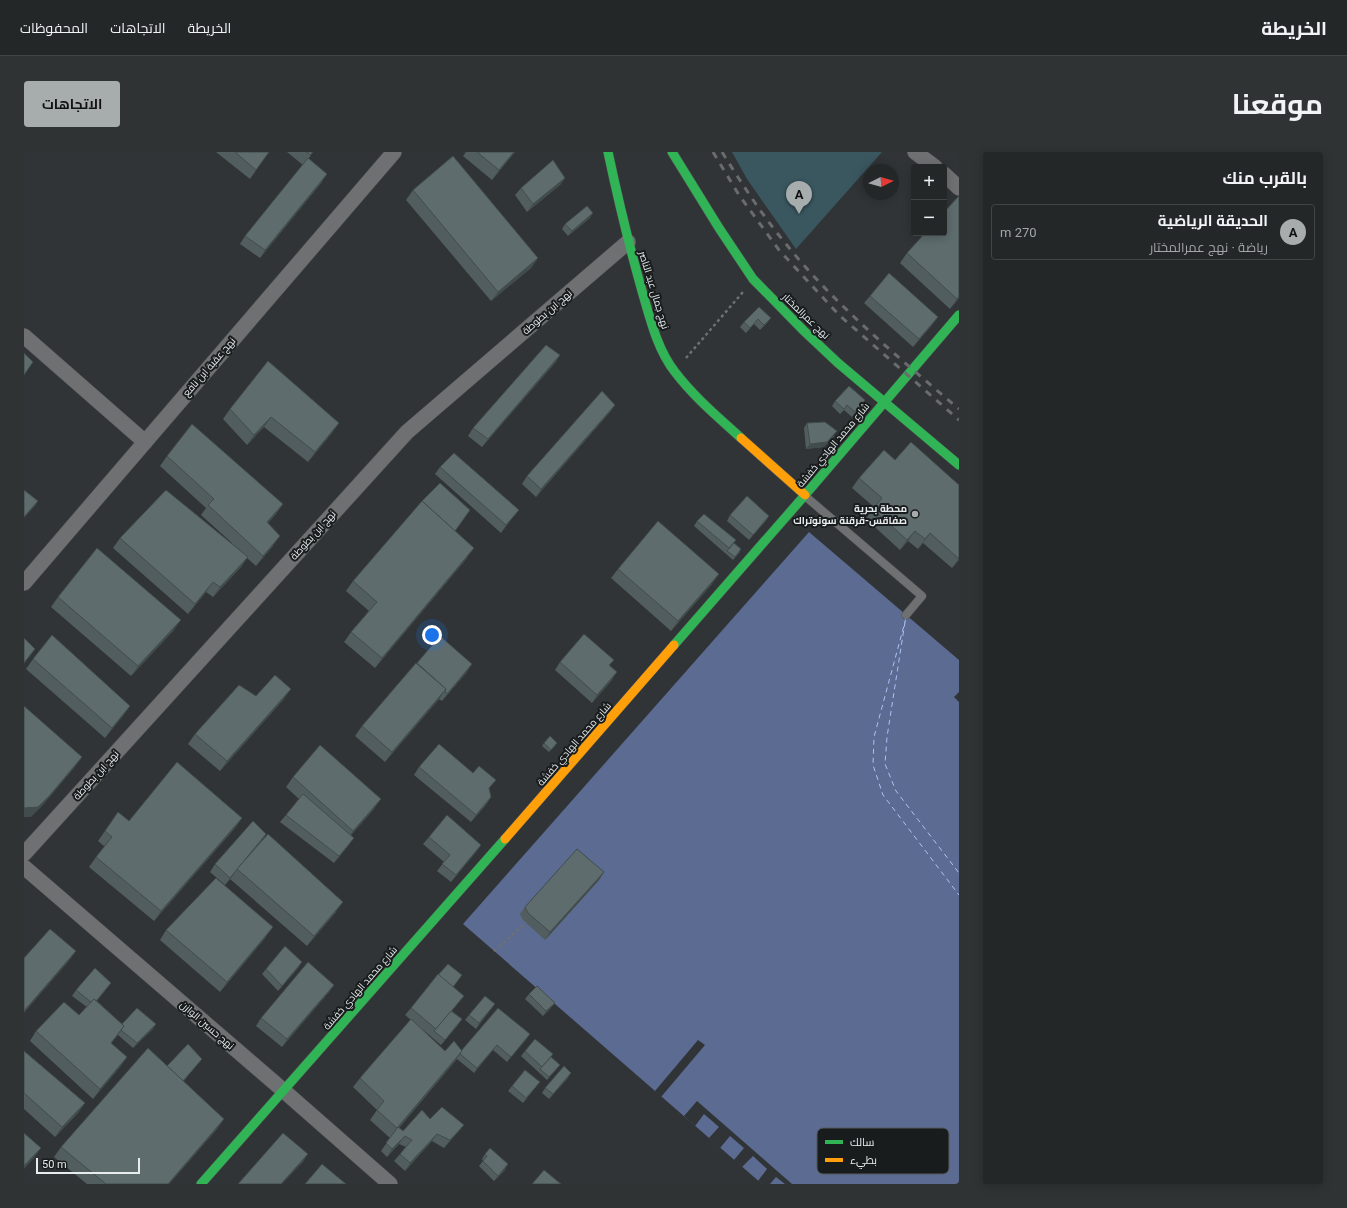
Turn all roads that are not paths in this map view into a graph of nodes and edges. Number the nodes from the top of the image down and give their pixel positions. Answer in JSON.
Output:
{"nodes":[{"id":1,"x":394,"y":152,"type":"edge"},
{"id":2,"x":608,"y":152,"type":"edge"},
{"id":3,"x":672,"y":152,"type":"edge"},
{"id":4,"x":915,"y":152,"type":"edge"},
{"id":5,"x":931,"y":164,"type":"edge"},
{"id":6,"x":947,"y":177,"type":"edge"},
{"id":7,"x":959,"y":188,"type":"edge"},
{"id":8,"x":628,"y":242,"type":"junction"},
{"id":9,"x":959,"y":315,"type":"edge"},
{"id":10,"x":24,"y":336,"type":"edge"},
{"id":11,"x":885,"y":401,"type":"junction"},
{"id":12,"x":144,"y":442,"type":"junction"},
{"id":13,"x":959,"y":465,"type":"edge"},
{"id":14,"x":804,"y":496,"type":"junction"},
{"id":15,"x":24,"y":583,"type":"edge"},
{"id":16,"x":906,"y":615,"type":"dead end"},
{"id":17,"x":24,"y":854,"type":"edge"},
{"id":18,"x":24,"y":867,"type":"edge"},
{"id":19,"x":284,"y":1091,"type":"junction"},
{"id":20,"x":201,"y":1184,"type":"edge"},
{"id":21,"x":390,"y":1184,"type":"edge"}],
"edges":[{"from":1,"to":12,"type":"street","name":"نهج عقبة ابن نافع"},
{"from":2,"to":8,"type":"street","name":"نهج جمال عبد الناصر"},
{"from":3,"to":11,"type":"street","name":"نهج عمرالمختار"},
{"from":4,"to":5,"type":"street"},
{"from":6,"to":7,"type":"street"},
{"from":8,"to":14,"type":"street","name":"نهج جمال عبد الناصر"},
{"from":8,"to":17,"type":"street","name":"نهج ابن بطوطة"},
{"from":9,"to":11,"type":"street","name":"شارع محمد الهادي خفشة"},
{"from":10,"to":12,"type":"street"},
{"from":11,"to":13,"type":"street","name":"نهج عمرالمختار"},
{"from":11,"to":14,"type":"street","name":"شارع محمد الهادي خفشة"},
{"from":12,"to":15,"type":"street","name":"نهج عقبة ابن نافع"},
{"from":14,"to":16,"type":"lane"},
{"from":14,"to":19,"type":"street","name":"شارع محمد الهادي خفشة"},
{"from":18,"to":19,"type":"street","name":"نهج حسين الوازن"},
{"from":19,"to":20,"type":"street","name":"شارع محمد الهادي خفشة"},
{"from":19,"to":21,"type":"street","name":"نهج حسين الوازن"}]}
